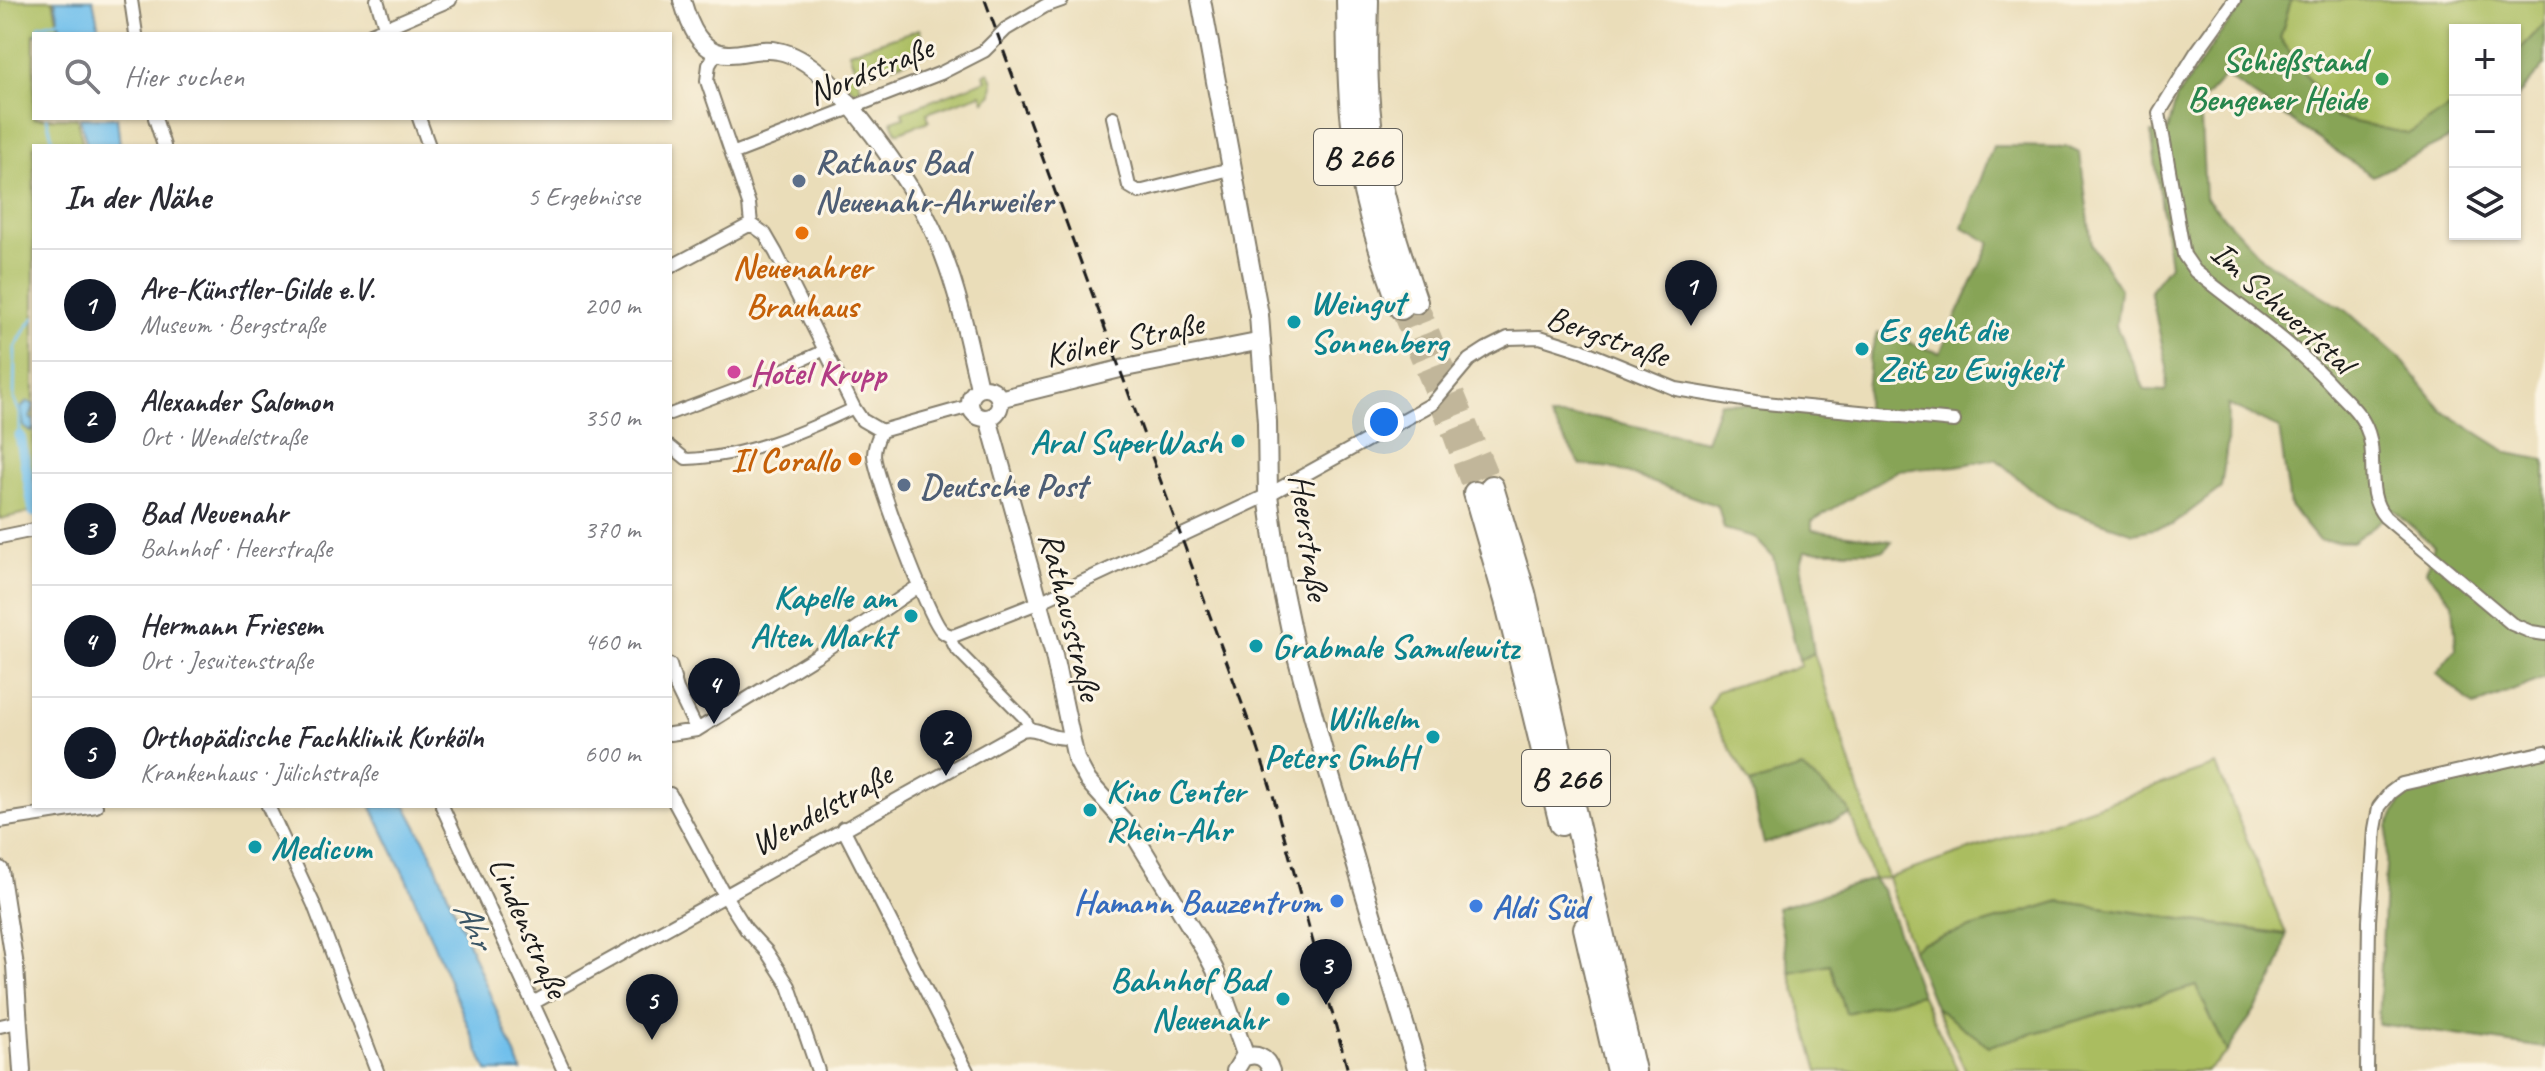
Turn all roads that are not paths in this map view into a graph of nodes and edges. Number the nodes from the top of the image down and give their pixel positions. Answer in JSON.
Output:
{"nodes":[{"id":1,"x":131,"y":0,"type":"edge"},
{"id":2,"x":377,"y":0,"type":"edge"},
{"id":3,"x":450,"y":0,"type":"edge"},
{"id":4,"x":682,"y":0,"type":"edge"},
{"id":5,"x":1062,"y":0,"type":"edge"},
{"id":6,"x":1201,"y":0,"type":"edge"},
{"id":7,"x":1348,"y":0,"type":"edge"},
{"id":8,"x":1367,"y":0,"type":"edge"},
{"id":9,"x":2234,"y":0,"type":"edge"},
{"id":10,"x":386,"y":31,"type":"edge"},
{"id":11,"x":136,"y":32,"type":"edge"},
{"id":12,"x":716,"y":53,"type":"junction"},
{"id":13,"x":852,"y":107,"type":"junction"},
{"id":14,"x":1113,"y":117,"type":"dead end"},
{"id":15,"x":156,"y":120,"type":"edge"},
{"id":16,"x":420,"y":120,"type":"edge"},
{"id":17,"x":163,"y":144,"type":"edge"},
{"id":18,"x":428,"y":144,"type":"edge"},
{"id":19,"x":732,"y":154,"type":"junction"},
{"id":20,"x":1234,"y":168,"type":"junction"},
{"id":21,"x":751,"y":224,"type":"junction"},
{"id":22,"x":672,"y":266,"type":"edge"},
{"id":23,"x":1262,"y":341,"type":"junction"},
{"id":24,"x":825,"y":350,"type":"junction"},
{"id":25,"x":979,"y":388,"type":"junction"},
{"id":26,"x":999,"y":399,"type":"junction"},
{"id":27,"x":970,"y":406,"type":"junction"},
{"id":28,"x":854,"y":408,"type":"junction"},
{"id":29,"x":672,"y":413,"type":"edge"},
{"id":30,"x":988,"y":418,"type":"junction"},
{"id":31,"x":1954,"y":421,"type":"dead end"},
{"id":32,"x":881,"y":431,"type":"junction"},
{"id":33,"x":672,"y":448,"type":"edge"},
{"id":34,"x":1268,"y":495,"type":"junction"},
{"id":35,"x":32,"y":530,"type":"edge"},
{"id":36,"x":0,"y":537,"type":"edge"},
{"id":37,"x":920,"y":585,"type":"junction"},
{"id":38,"x":1039,"y":602,"type":"junction"},
{"id":39,"x":945,"y":633,"type":"junction"},
{"id":40,"x":2545,"y":634,"type":"edge"},
{"id":41,"x":672,"y":672,"type":"edge"},
{"id":42,"x":1030,"y":728,"type":"junction"},
{"id":43,"x":697,"y":730,"type":"junction"},
{"id":44,"x":672,"y":734,"type":"edge"},
{"id":45,"x":1070,"y":737,"type":"junction"},
{"id":46,"x":2545,"y":752,"type":"edge"},
{"id":47,"x":672,"y":798,"type":"edge"},
{"id":48,"x":83,"y":808,"type":"edge"},
{"id":49,"x":269,"y":808,"type":"edge"},
{"id":50,"x":443,"y":808,"type":"edge"},
{"id":51,"x":0,"y":821,"type":"edge"},
{"id":52,"x":843,"y":828,"type":"junction"},
{"id":53,"x":0,"y":870,"type":"edge"},
{"id":54,"x":724,"y":894,"type":"junction"},
{"id":55,"x":8,"y":967,"type":"edge"},
{"id":56,"x":533,"y":1003,"type":"junction"},
{"id":57,"x":18,"y":1022,"type":"junction"},
{"id":58,"x":0,"y":1026,"type":"edge"},
{"id":59,"x":1246,"y":1057,"type":"junction"},
{"id":60,"x":1616,"y":1065,"type":"edge"},
{"id":61,"x":22,"y":1071,"type":"edge"},
{"id":62,"x":377,"y":1071,"type":"edge"},
{"id":63,"x":564,"y":1071,"type":"edge"},
{"id":64,"x":818,"y":1071,"type":"edge"},
{"id":65,"x":967,"y":1071,"type":"edge"},
{"id":66,"x":1235,"y":1071,"type":"edge"},
{"id":67,"x":1271,"y":1071,"type":"edge"},
{"id":68,"x":1418,"y":1071,"type":"edge"},
{"id":69,"x":1634,"y":1071,"type":"edge"},
{"id":70,"x":2367,"y":1071,"type":"edge"}],
"edges":[{"from":1,"to":11,"type":"street"},
{"from":2,"to":10,"type":"street"},
{"from":3,"to":10,"type":"street"},
{"from":4,"to":12,"type":"street"},
{"from":5,"to":13,"type":"street","name":"Nordstraße"},
{"from":6,"to":20,"type":"main road","name":"Heerstraße"},
{"from":7,"to":8,"type":"highway","number":"B 266"},
{"from":9,"to":40,"type":"street","name":"Im Schwertstal"},
{"from":12,"to":13,"type":"street"},
{"from":12,"to":19,"type":"street"},
{"from":13,"to":19,"type":"street","name":"Nordstraße"},
{"from":13,"to":25,"type":"street"},
{"from":14,"to":20,"type":"street"},
{"from":15,"to":17,"type":"street"},
{"from":16,"to":18,"type":"street"},
{"from":19,"to":21,"type":"street"},
{"from":20,"to":23,"type":"main road","name":"Heerstraße"},
{"from":21,"to":22,"type":"street"},
{"from":21,"to":24,"type":"street"},
{"from":23,"to":26,"type":"street","name":"Kölner Straße"},
{"from":23,"to":34,"type":"main road","name":"Heerstraße"},
{"from":24,"to":28,"type":"street"},
{"from":24,"to":29,"type":"street"},
{"from":25,"to":26,"type":"street"},
{"from":25,"to":27,"type":"street"},
{"from":26,"to":30,"type":"street"},
{"from":27,"to":30,"type":"street"},
{"from":27,"to":32,"type":"street"},
{"from":28,"to":32,"type":"street"},
{"from":28,"to":33,"type":"street"},
{"from":30,"to":38,"type":"street","name":"Rathausstraße"},
{"from":31,"to":34,"type":"street","name":"Bergstraße"},
{"from":32,"to":37,"type":"street"},
{"from":34,"to":38,"type":"street","name":"Bergstraße"},
{"from":34,"to":68,"type":"main road","name":"Heerstraße"},
{"from":35,"to":36,"type":"street"},
{"from":37,"to":39,"type":"street"},
{"from":37,"to":43,"type":"street"},
{"from":38,"to":39,"type":"street","name":"Bergstraße"},
{"from":38,"to":45,"type":"street","name":"Rathausstraße"},
{"from":39,"to":42,"type":"street"},
{"from":41,"to":43,"type":"street"},
{"from":42,"to":45,"type":"street"},
{"from":42,"to":52,"type":"street","name":"Wendelstraße"},
{"from":43,"to":44,"type":"street"},
{"from":45,"to":59,"type":"street","name":"Rathausstraße"},
{"from":46,"to":70,"type":"street"},
{"from":47,"to":54,"type":"street"},
{"from":48,"to":51,"type":"street"},
{"from":49,"to":62,"type":"street"},
{"from":50,"to":56,"type":"street","name":"Lindenstraße"},
{"from":52,"to":54,"type":"street","name":"Wendelstraße"},
{"from":52,"to":65,"type":"street"},
{"from":53,"to":55,"type":"street"},
{"from":54,"to":56,"type":"street","name":"Wendelstraße"},
{"from":54,"to":64,"type":"street"},
{"from":55,"to":57,"type":"street"},
{"from":56,"to":63,"type":"street","name":"Lindenstraße"},
{"from":57,"to":58,"type":"street"},
{"from":57,"to":61,"type":"street"},
{"from":59,"to":66,"type":"street"},
{"from":59,"to":67,"type":"street"},
{"from":60,"to":69,"type":"highway","number":"B 266"}]}
